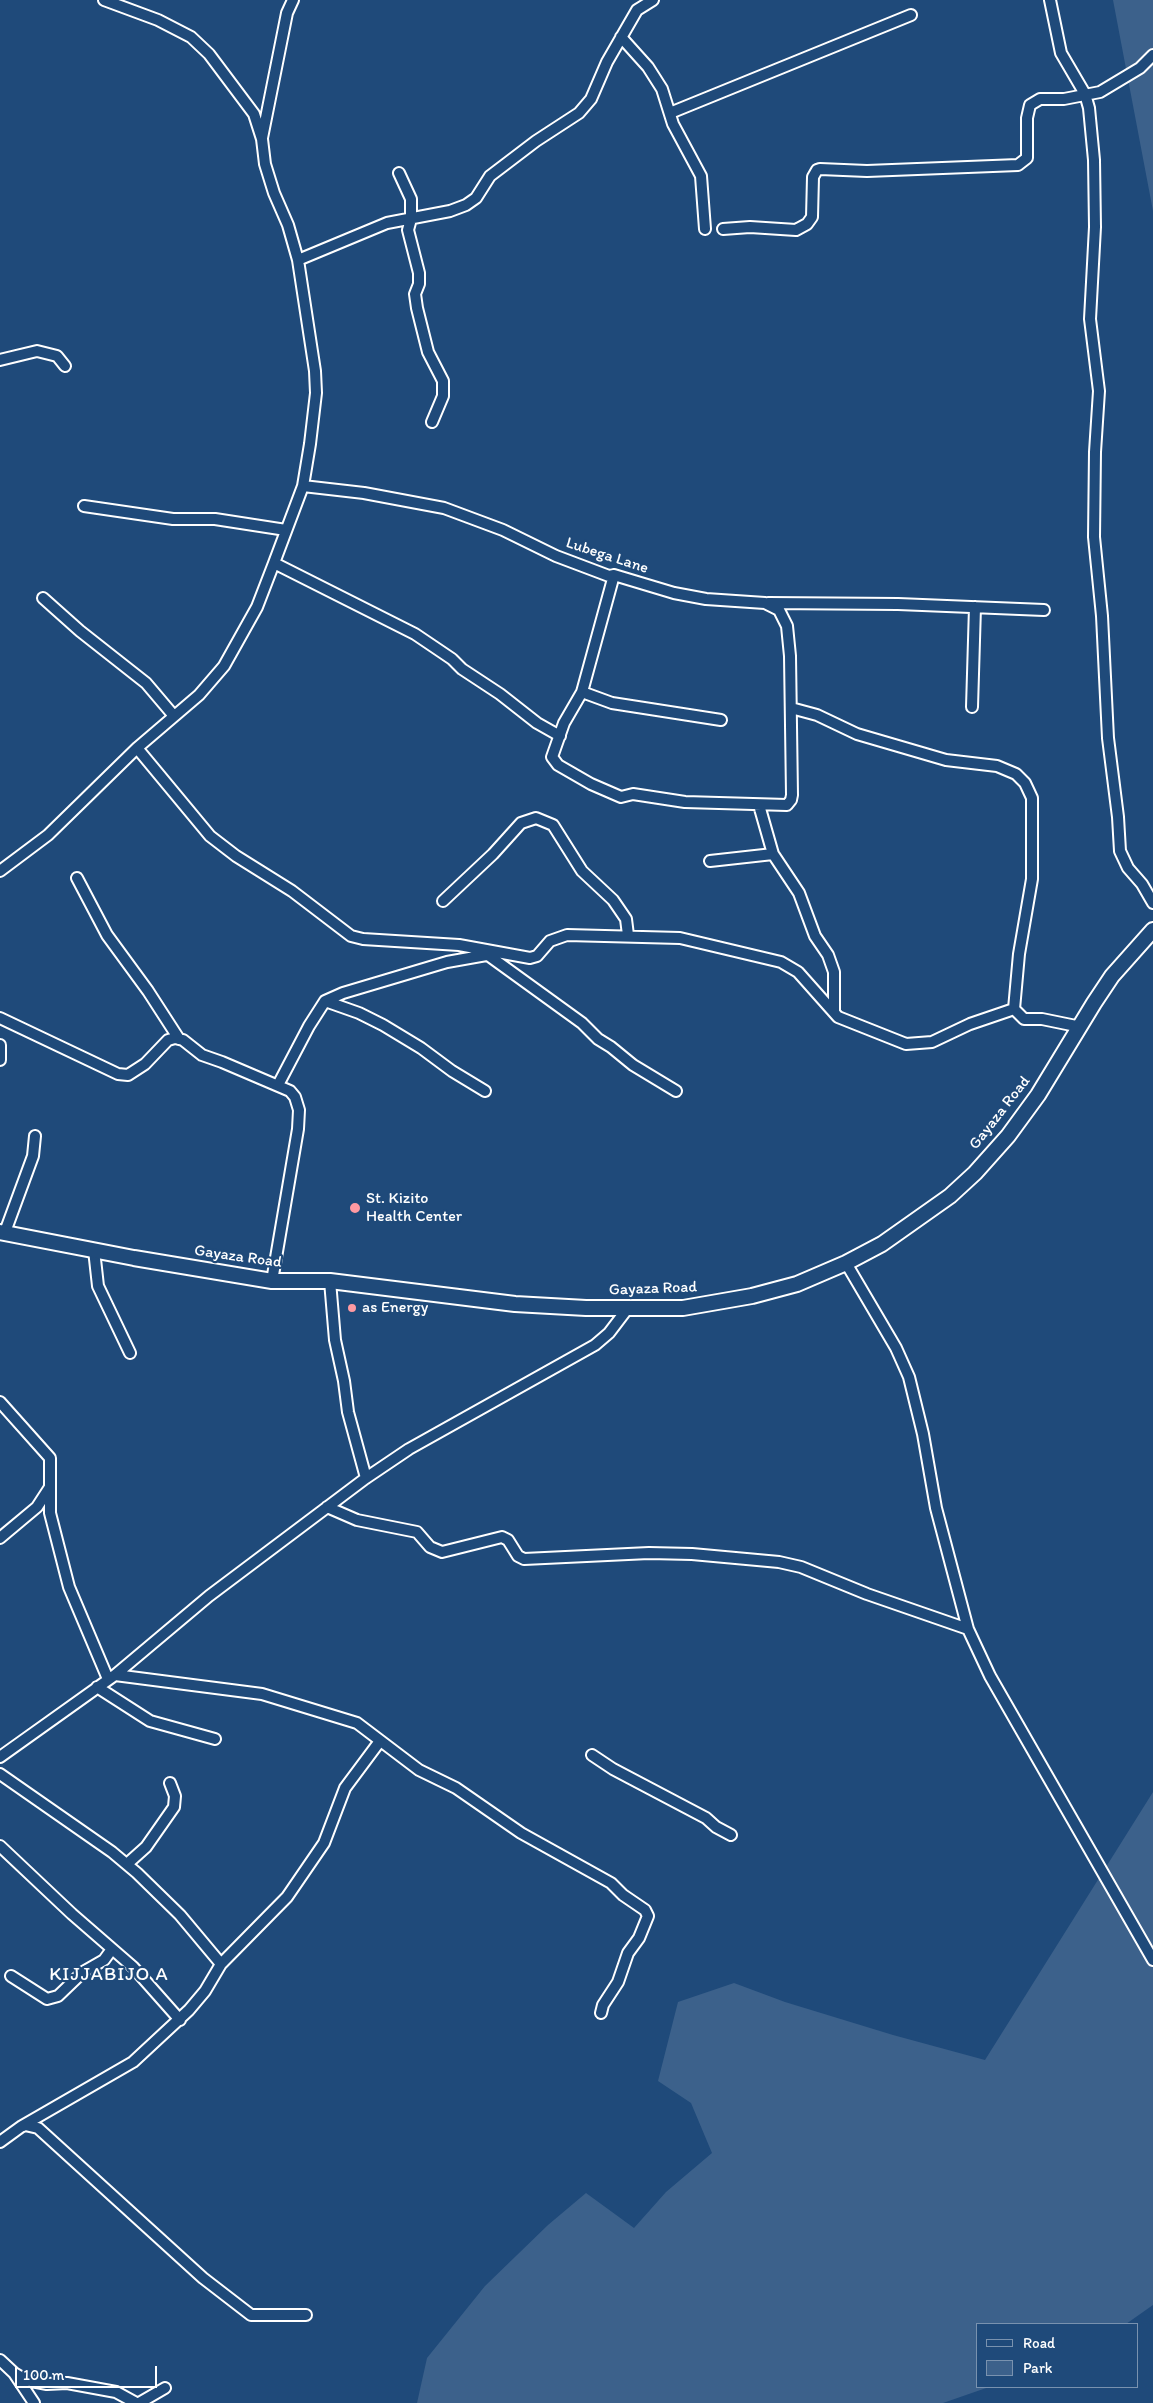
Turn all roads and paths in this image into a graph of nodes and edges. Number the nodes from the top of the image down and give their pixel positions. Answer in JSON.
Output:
{"nodes":[{"id":1,"x":104,"y":0,"type":"edge"},
{"id":2,"x":293,"y":0,"type":"edge"},
{"id":3,"x":653,"y":0,"type":"edge"},
{"id":4,"x":1050,"y":0,"type":"edge"},
{"id":5,"x":911,"y":15,"type":"dead end"},
{"id":6,"x":621,"y":37,"type":"junction"},
{"id":7,"x":1153,"y":55,"type":"edge"},
{"id":8,"x":1085,"y":94,"type":"junction"},
{"id":9,"x":670,"y":113,"type":"junction"},
{"id":10,"x":262,"y":139,"type":"junction"},
{"id":11,"x":399,"y":173,"type":"dead end"},
{"id":12,"x":411,"y":219,"type":"junction"},
{"id":13,"x":723,"y":229,"type":"dead end"},
{"id":14,"x":705,"y":230,"type":"dead end"},
{"id":15,"x":298,"y":260,"type":"junction"},
{"id":16,"x":0,"y":360,"type":"edge"},
{"id":17,"x":65,"y":366,"type":"dead end"},
{"id":18,"x":432,"y":422,"type":"dead end"},
{"id":19,"x":303,"y":486,"type":"junction"},
{"id":20,"x":84,"y":506,"type":"dead end"},
{"id":21,"x":286,"y":530,"type":"junction"},
{"id":22,"x":274,"y":563,"type":"junction"},
{"id":23,"x":614,"y":575,"type":"junction"},
{"id":24,"x":43,"y":598,"type":"dead end"},
{"id":25,"x":765,"y":603,"type":"junction"},
{"id":26,"x":975,"y":607,"type":"junction"},
{"id":27,"x":1044,"y":610,"type":"dead end"},
{"id":28,"x":582,"y":692,"type":"junction"},
{"id":29,"x":972,"y":707,"type":"dead end"},
{"id":30,"x":791,"y":708,"type":"junction"},
{"id":31,"x":174,"y":716,"type":"junction"},
{"id":32,"x":721,"y":720,"type":"dead end"},
{"id":33,"x":560,"y":736,"type":"junction"},
{"id":34,"x":137,"y":748,"type":"junction"},
{"id":35,"x":759,"y":806,"type":"junction"},
{"id":36,"x":773,"y":854,"type":"junction"},
{"id":37,"x":710,"y":861,"type":"dead end"},
{"id":38,"x":0,"y":871,"type":"edge"},
{"id":39,"x":77,"y":878,"type":"dead end"},
{"id":40,"x":443,"y":901,"type":"dead end"},
{"id":41,"x":1153,"y":903,"type":"edge"},
{"id":42,"x":1153,"y":930,"type":"edge"},
{"id":43,"x":628,"y":935,"type":"junction"},
{"id":44,"x":493,"y":954,"type":"junction"},
{"id":45,"x":325,"y":1001,"type":"junction"},
{"id":46,"x":1014,"y":1009,"type":"junction"},
{"id":47,"x":834,"y":1012,"type":"junction"},
{"id":48,"x":0,"y":1018,"type":"edge"},
{"id":49,"x":1081,"y":1027,"type":"junction"},
{"id":50,"x":179,"y":1039,"type":"junction"},
{"id":51,"x":0,"y":1045,"type":"edge"},
{"id":52,"x":0,"y":1060,"type":"edge"},
{"id":53,"x":278,"y":1085,"type":"junction"},
{"id":54,"x":485,"y":1091,"type":"dead end"},
{"id":55,"x":676,"y":1091,"type":"dead end"},
{"id":56,"x":35,"y":1136,"type":"dead end"},
{"id":57,"x":2,"y":1232,"type":"edge"},
{"id":58,"x":94,"y":1250,"type":"junction"},
{"id":59,"x":846,"y":1263,"type":"junction"},
{"id":60,"x":272,"y":1281,"type":"junction"},
{"id":61,"x":330,"y":1281,"type":"junction"},
{"id":62,"x":628,"y":1308,"type":"junction"},
{"id":63,"x":130,"y":1353,"type":"dead end"},
{"id":64,"x":0,"y":1402,"type":"edge"},
{"id":65,"x":366,"y":1478,"type":"junction"},
{"id":66,"x":51,"y":1486,"type":"junction"},
{"id":67,"x":327,"y":1507,"type":"junction"},
{"id":68,"x":0,"y":1538,"type":"edge"},
{"id":69,"x":968,"y":1629,"type":"junction"},
{"id":70,"x":112,"y":1677,"type":"junction"},
{"id":71,"x":97,"y":1687,"type":"junction"},
{"id":72,"x":215,"y":1739,"type":"dead end"},
{"id":73,"x":380,"y":1740,"type":"junction"},
{"id":74,"x":592,"y":1755,"type":"dead end"},
{"id":75,"x":0,"y":1757,"type":"edge"},
{"id":76,"x":0,"y":1774,"type":"edge"},
{"id":77,"x":170,"y":1783,"type":"dead end"},
{"id":78,"x":731,"y":1835,"type":"dead end"},
{"id":79,"x":0,"y":1846,"type":"edge"},
{"id":80,"x":127,"y":1864,"type":"junction"},
{"id":81,"x":112,"y":1950,"type":"junction"},
{"id":82,"x":1153,"y":1960,"type":"edge"},
{"id":83,"x":221,"y":1964,"type":"junction"},
{"id":84,"x":11,"y":1976,"type":"dead end"},
{"id":85,"x":602,"y":2013,"type":"dead end"},
{"id":86,"x":180,"y":2020,"type":"junction"},
{"id":87,"x":1,"y":2141,"type":"edge"},
{"id":88,"x":306,"y":2315,"type":"dead end"},
{"id":89,"x":0,"y":2360,"type":"edge"},
{"id":90,"x":14,"y":2372,"type":"junction"},
{"id":91,"x":165,"y":2388,"type":"dead end"},
{"id":92,"x":34,"y":2403,"type":"edge"},
{"id":93,"x":137,"y":2403,"type":"edge"}],
"edges":[{"from":1,"to":10,"type":"street"},
{"from":2,"to":10,"type":"street"},
{"from":3,"to":6,"type":"street"},
{"from":4,"to":8,"type":"street"},
{"from":5,"to":9,"type":"street"},
{"from":6,"to":9,"type":"street"},
{"from":6,"to":12,"type":"street"},
{"from":7,"to":8,"type":"street"},
{"from":8,"to":13,"type":"street"},
{"from":8,"to":41,"type":"street"},
{"from":9,"to":14,"type":"street"},
{"from":10,"to":15,"type":"street"},
{"from":11,"to":12,"type":"street"},
{"from":12,"to":15,"type":"street"},
{"from":12,"to":18,"type":"street"},
{"from":15,"to":19,"type":"street"},
{"from":16,"to":17,"type":"street"},
{"from":19,"to":21,"type":"street"},
{"from":19,"to":23,"type":"street","name":"Lubega Lane"},
{"from":20,"to":21,"type":"street"},
{"from":21,"to":22,"type":"street"},
{"from":22,"to":31,"type":"street"},
{"from":22,"to":33,"type":"street"},
{"from":23,"to":25,"type":"street","name":"Lubega Lane"},
{"from":23,"to":28,"type":"street"},
{"from":24,"to":31,"type":"street"},
{"from":25,"to":26,"type":"street","name":"Lubega Lane"},
{"from":25,"to":30,"type":"street"},
{"from":26,"to":27,"type":"street","name":"Lubega Lane"},
{"from":26,"to":29,"type":"street"},
{"from":28,"to":32,"type":"street"},
{"from":28,"to":33,"type":"street"},
{"from":30,"to":35,"type":"street"},
{"from":30,"to":46,"type":"street"},
{"from":31,"to":34,"type":"street"},
{"from":33,"to":35,"type":"street"},
{"from":34,"to":38,"type":"street"},
{"from":34,"to":44,"type":"street"},
{"from":35,"to":36,"type":"street"},
{"from":36,"to":37,"type":"street"},
{"from":36,"to":47,"type":"street"},
{"from":39,"to":50,"type":"street"},
{"from":40,"to":43,"type":"street"},
{"from":42,"to":49,"type":"main road","name":"Gayaza Road"},
{"from":43,"to":44,"type":"street"},
{"from":43,"to":47,"type":"street"},
{"from":44,"to":45,"type":"street"},
{"from":44,"to":55,"type":"street"},
{"from":45,"to":53,"type":"street"},
{"from":45,"to":54,"type":"street"},
{"from":46,"to":47,"type":"street"},
{"from":46,"to":49,"type":"street"},
{"from":48,"to":50,"type":"street"},
{"from":49,"to":59,"type":"main road","name":"Gayaza Road"},
{"from":50,"to":53,"type":"street"},
{"from":51,"to":52,"type":"street"},
{"from":53,"to":60,"type":"street"},
{"from":56,"to":57,"type":"street"},
{"from":57,"to":58,"type":"main road","name":"Gayaza Road"},
{"from":58,"to":60,"type":"main road","name":"Gayaza Road"},
{"from":58,"to":63,"type":"street"},
{"from":59,"to":62,"type":"main road","name":"Gayaza Road"},
{"from":59,"to":69,"type":"street"},
{"from":60,"to":61,"type":"main road","name":"Gayaza Road"},
{"from":61,"to":62,"type":"main road","name":"Gayaza Road"},
{"from":61,"to":65,"type":"street"},
{"from":62,"to":65,"type":"street"},
{"from":64,"to":66,"type":"street"},
{"from":65,"to":67,"type":"street"},
{"from":66,"to":68,"type":"street"},
{"from":66,"to":70,"type":"street"},
{"from":67,"to":69,"type":"street"},
{"from":67,"to":70,"type":"street"},
{"from":69,"to":82,"type":"street"},
{"from":70,"to":71,"type":"street"},
{"from":70,"to":73,"type":"street"},
{"from":71,"to":72,"type":"street"},
{"from":71,"to":75,"type":"street"},
{"from":73,"to":83,"type":"street"},
{"from":73,"to":85,"type":"street"},
{"from":74,"to":78,"type":"street"},
{"from":76,"to":80,"type":"street"},
{"from":77,"to":80,"type":"street"},
{"from":79,"to":81,"type":"street"},
{"from":80,"to":83,"type":"street"},
{"from":81,"to":84,"type":"street"},
{"from":81,"to":86,"type":"street"},
{"from":83,"to":86,"type":"street"},
{"from":86,"to":87,"type":"street"},
{"from":87,"to":88,"type":"street"},
{"from":89,"to":90,"type":"street"},
{"from":90,"to":92,"type":"street"},
{"from":90,"to":93,"type":"street"},
{"from":91,"to":93,"type":"street"}]}
